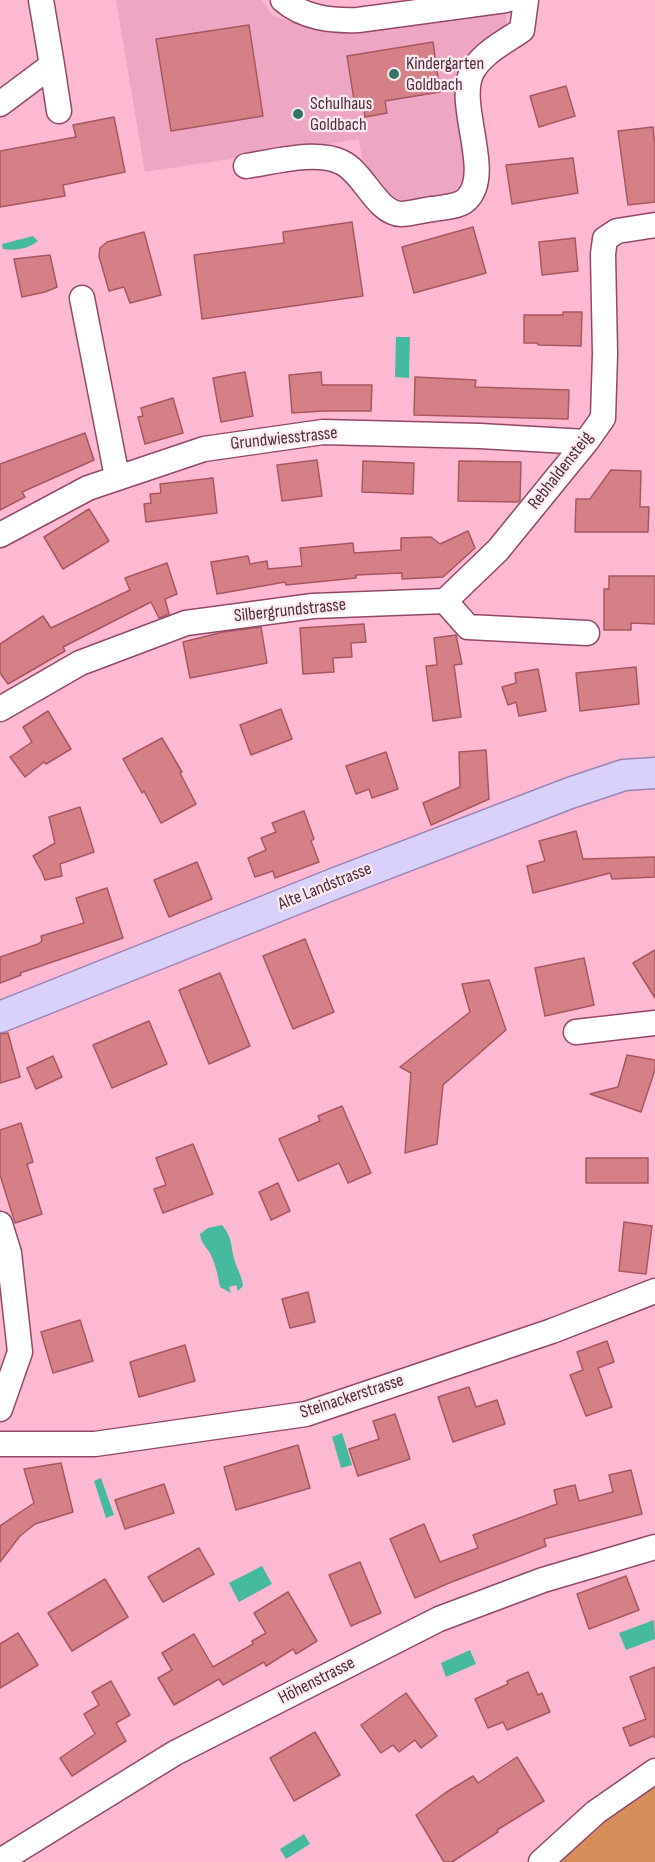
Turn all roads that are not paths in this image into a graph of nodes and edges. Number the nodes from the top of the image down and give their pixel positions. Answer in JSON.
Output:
{"nodes":[{"id":1,"x":41,"y":0,"type":"edge"},
{"id":2,"x":283,"y":0,"type":"edge"},
{"id":3,"x":506,"y":0,"type":"edge"},
{"id":4,"x":526,"y":0,"type":"edge"},
{"id":5,"x":52,"y":65,"type":"junction"},
{"id":6,"x":0,"y":105,"type":"edge"},
{"id":7,"x":59,"y":111,"type":"dead end"},
{"id":8,"x":246,"y":166,"type":"dead end"},
{"id":9,"x":655,"y":225,"type":"edge"},
{"id":10,"x":82,"y":298,"type":"dead end"},
{"id":11,"x":586,"y":442,"type":"junction"},
{"id":12,"x":117,"y":477,"type":"junction"},
{"id":13,"x":0,"y":535,"type":"edge"},
{"id":14,"x":445,"y":601,"type":"junction"},
{"id":15,"x":587,"y":633,"type":"dead end"},
{"id":16,"x":0,"y":709,"type":"edge"},
{"id":17,"x":655,"y":773,"type":"edge"},
{"id":18,"x":0,"y":1017,"type":"edge"},
{"id":19,"x":655,"y":1023,"type":"edge"},
{"id":20,"x":576,"y":1032,"type":"dead end"},
{"id":21,"x":0,"y":1224,"type":"edge"},
{"id":22,"x":655,"y":1291,"type":"edge"},
{"id":23,"x":0,"y":1409,"type":"edge"},
{"id":24,"x":0,"y":1444,"type":"edge"},
{"id":25,"x":655,"y":1546,"type":"edge"},
{"id":26,"x":655,"y":1771,"type":"edge"},
{"id":27,"x":0,"y":1862,"type":"edge"},
{"id":28,"x":540,"y":1862,"type":"edge"}],
"edges":[{"from":1,"to":5,"type":"street"},
{"from":2,"to":3,"type":"street"},
{"from":4,"to":8,"type":"street"},
{"from":5,"to":6,"type":"street"},
{"from":5,"to":7,"type":"street"},
{"from":9,"to":11,"type":"street","name":"Rebhaldensteig"},
{"from":10,"to":12,"type":"street"},
{"from":11,"to":12,"type":"street","name":"Grundwiesstrasse"},
{"from":11,"to":14,"type":"street","name":"Rebhaldensteig"},
{"from":12,"to":13,"type":"street","name":"Grundwiesstrasse"},
{"from":14,"to":15,"type":"street"},
{"from":14,"to":16,"type":"street","name":"Silbergrundstrasse"},
{"from":17,"to":18,"type":"main road","name":"Alte Landstrasse"},
{"from":19,"to":20,"type":"street"},
{"from":21,"to":23,"type":"street"},
{"from":22,"to":24,"type":"street","name":"Steinackerstrasse"},
{"from":25,"to":27,"type":"street","name":"Höhenstrasse"},
{"from":26,"to":28,"type":"street"}]}
